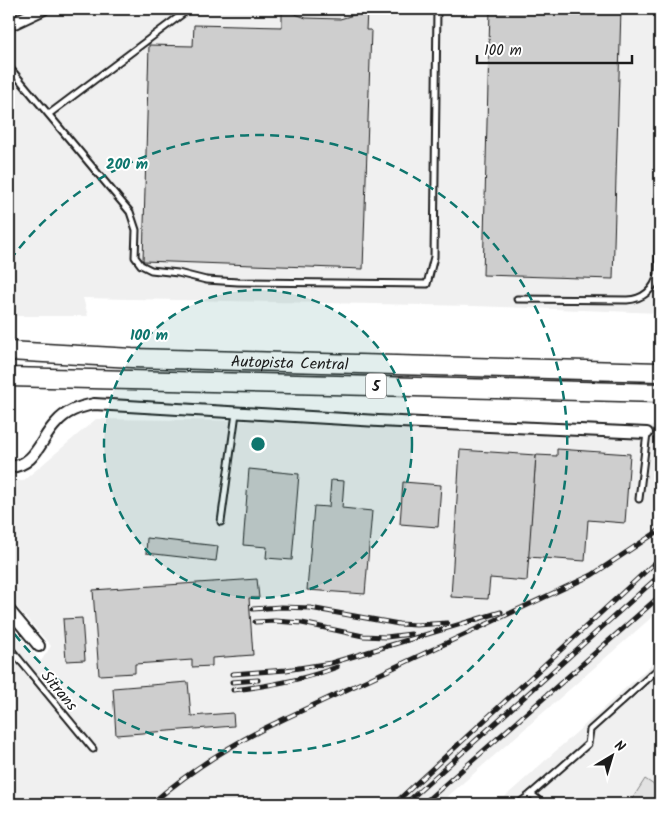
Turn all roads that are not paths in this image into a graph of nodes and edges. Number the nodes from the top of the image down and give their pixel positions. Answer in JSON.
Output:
{"nodes":[{"id":1,"x":43,"y":9,"type":"edge"},
{"id":2,"x":189,"y":9,"type":"edge"},
{"id":3,"x":437,"y":9,"type":"edge"},
{"id":4,"x":28,"y":12,"type":"edge"},
{"id":5,"x":9,"y":25,"type":"edge"},
{"id":6,"x":9,"y":67,"type":"edge"},
{"id":7,"x":49,"y":114,"type":"junction"},
{"id":8,"x":660,"y":194,"type":"edge"},
{"id":9,"x":517,"y":299,"type":"dead end"},
{"id":10,"x":9,"y":351,"type":"edge"},
{"id":11,"x":660,"y":372,"type":"edge"},
{"id":12,"x":9,"y":377,"type":"edge"},
{"id":13,"x":660,"y":392,"type":"edge"},
{"id":14,"x":236,"y":412,"type":"junction"},
{"id":15,"x":647,"y":433,"type":"joint"},
{"id":16,"x":9,"y":467,"type":"edge"},
{"id":17,"x":639,"y":499,"type":"dead end"},
{"id":18,"x":221,"y":522,"type":"dead end"},
{"id":19,"x":9,"y":610,"type":"edge"},
{"id":20,"x":39,"y":646,"type":"dead end"},
{"id":21,"x":9,"y":647,"type":"edge"},
{"id":22,"x":660,"y":667,"type":"edge"},
{"id":23,"x":93,"y":749,"type":"dead end"},
{"id":24,"x":531,"y":794,"type":"junction"},
{"id":25,"x":518,"y":804,"type":"edge"},
{"id":26,"x":543,"y":804,"type":"edge"}],
"edges":[{"from":1,"to":4,"type":"street"},
{"from":2,"to":7,"type":"lane"},
{"from":3,"to":7,"type":"lane"},
{"from":4,"to":5,"type":"street"},
{"from":6,"to":7,"type":"lane"},
{"from":8,"to":9,"type":"lane"},
{"from":10,"to":11,"type":"highway","name":"Autopista Central","number":"5"},
{"from":12,"to":13,"type":"highway","name":"Autopista Central","number":"5"},
{"from":14,"to":15,"type":"street"},
{"from":14,"to":16,"type":"street"},
{"from":14,"to":18,"type":"lane"},
{"from":15,"to":17,"type":"lane"},
{"from":19,"to":20,"type":"street"},
{"from":21,"to":23,"type":"lane","name":"Sitrans"},
{"from":22,"to":24,"type":"lane"},
{"from":24,"to":25,"type":"lane"},
{"from":24,"to":26,"type":"lane"}]}
